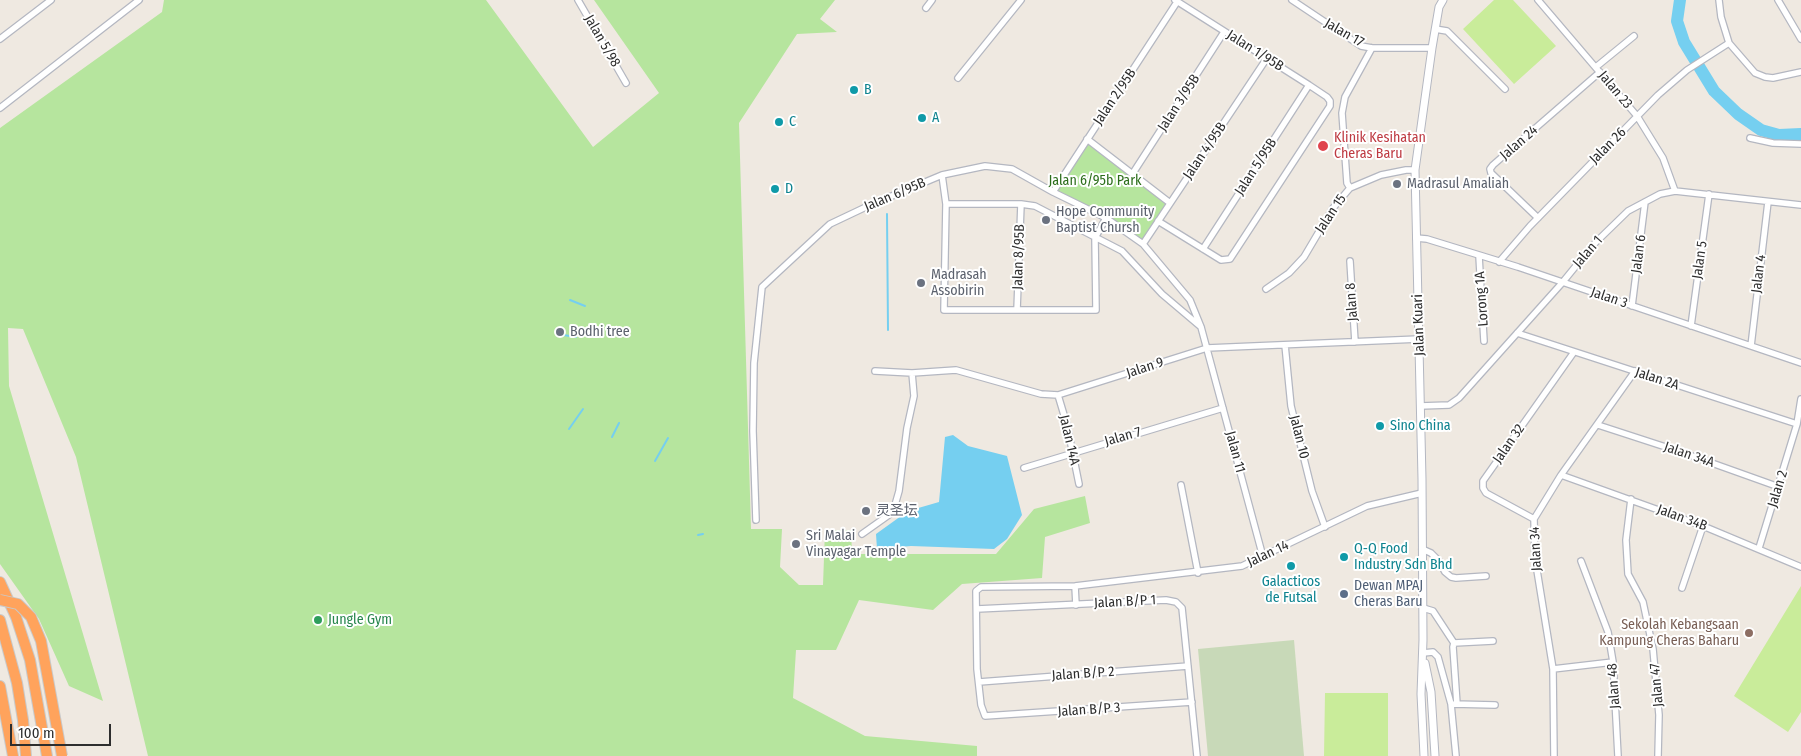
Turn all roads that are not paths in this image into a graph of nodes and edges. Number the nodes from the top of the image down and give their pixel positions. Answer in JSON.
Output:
{"nodes":[{"id":1,"x":51,"y":0,"type":"edge"},
{"id":2,"x":578,"y":0,"type":"edge"},
{"id":3,"x":932,"y":0,"type":"edge"},
{"id":4,"x":1021,"y":0,"type":"edge"},
{"id":5,"x":1292,"y":0,"type":"edge"},
{"id":6,"x":1443,"y":0,"type":"edge"},
{"id":7,"x":1538,"y":0,"type":"edge"},
{"id":8,"x":1719,"y":0,"type":"edge"},
{"id":9,"x":1778,"y":0,"type":"edge"},
{"id":10,"x":139,"y":1,"type":"edge"},
{"id":11,"x":1176,"y":1,"type":"edge"},
{"id":12,"x":1300,"y":3,"type":"edge"},
{"id":13,"x":926,"y":8,"type":"dead end"},
{"id":14,"x":1435,"y":29,"type":"junction"},
{"id":15,"x":1224,"y":32,"type":"junction"},
{"id":16,"x":1634,"y":36,"type":"dead end"},
{"id":17,"x":0,"y":39,"type":"edge"},
{"id":18,"x":1801,"y":39,"type":"edge"},
{"id":19,"x":1729,"y":43,"type":"junction"},
{"id":20,"x":1372,"y":48,"type":"junction"},
{"id":21,"x":1432,"y":48,"type":"junction"},
{"id":22,"x":1267,"y":58,"type":"junction"},
{"id":23,"x":1598,"y":70,"type":"junction"},
{"id":24,"x":1801,"y":72,"type":"edge"},
{"id":25,"x":958,"y":78,"type":"dead end"},
{"id":26,"x":626,"y":83,"type":"dead end"},
{"id":27,"x":1309,"y":85,"type":"junction"},
{"id":28,"x":1505,"y":89,"type":"dead end"},
{"id":29,"x":0,"y":108,"type":"edge"},
{"id":30,"x":1637,"y":116,"type":"junction"},
{"id":31,"x":1750,"y":138,"type":"dead end"},
{"id":32,"x":1087,"y":140,"type":"junction"},
{"id":33,"x":1801,"y":144,"type":"edge"},
{"id":34,"x":1415,"y":170,"type":"junction"},
{"id":35,"x":1133,"y":173,"type":"junction"},
{"id":36,"x":942,"y":175,"type":"junction"},
{"id":37,"x":1350,"y":188,"type":"junction"},
{"id":38,"x":1675,"y":191,"type":"junction"},
{"id":39,"x":1053,"y":192,"type":"junction"},
{"id":40,"x":1709,"y":194,"type":"junction"},
{"id":41,"x":1646,"y":202,"type":"junction"},
{"id":42,"x":1768,"y":202,"type":"junction"},
{"id":43,"x":1170,"y":203,"type":"junction"},
{"id":44,"x":946,"y":204,"type":"junction"},
{"id":45,"x":1021,"y":204,"type":"junction"},
{"id":46,"x":1801,"y":205,"type":"edge"},
{"id":47,"x":1106,"y":218,"type":"junction"},
{"id":48,"x":1538,"y":218,"type":"junction"},
{"id":49,"x":1158,"y":221,"type":"junction"},
{"id":50,"x":1095,"y":238,"type":"junction"},
{"id":51,"x":1416,"y":238,"type":"junction"},
{"id":52,"x":1143,"y":244,"type":"junction"},
{"id":53,"x":1203,"y":249,"type":"junction"},
{"id":54,"x":1479,"y":256,"type":"junction"},
{"id":55,"x":1350,"y":261,"type":"dead end"},
{"id":56,"x":1498,"y":262,"type":"junction"},
{"id":57,"x":1562,"y":283,"type":"junction"},
{"id":58,"x":1266,"y":289,"type":"dead end"},
{"id":59,"x":1632,"y":306,"type":"junction"},
{"id":60,"x":1017,"y":310,"type":"junction"},
{"id":61,"x":1691,"y":326,"type":"junction"},
{"id":62,"x":1201,"y":327,"type":"junction"},
{"id":63,"x":1517,"y":333,"type":"junction"},
{"id":64,"x":1419,"y":339,"type":"junction"},
{"id":65,"x":1484,"y":341,"type":"dead end"},
{"id":66,"x":1355,"y":342,"type":"junction"},
{"id":67,"x":1285,"y":345,"type":"junction"},
{"id":68,"x":1751,"y":346,"type":"junction"},
{"id":69,"x":1207,"y":348,"type":"junction"},
{"id":70,"x":1574,"y":352,"type":"junction"},
{"id":71,"x":1801,"y":363,"type":"edge"},
{"id":72,"x":1635,"y":371,"type":"junction"},
{"id":73,"x":875,"y":372,"type":"dead end"},
{"id":74,"x":912,"y":373,"type":"junction"},
{"id":75,"x":1058,"y":395,"type":"junction"},
{"id":76,"x":1801,"y":403,"type":"edge"},
{"id":77,"x":1420,"y":406,"type":"junction"},
{"id":78,"x":1223,"y":408,"type":"junction"},
{"id":79,"x":1598,"y":424,"type":"junction"},
{"id":80,"x":1797,"y":424,"type":"junction"},
{"id":81,"x":1073,"y":452,"type":"junction"},
{"id":82,"x":1024,"y":468,"type":"dead end"},
{"id":83,"x":1562,"y":475,"type":"junction"},
{"id":84,"x":1079,"y":484,"type":"dead end"},
{"id":85,"x":1181,"y":485,"type":"dead end"},
{"id":86,"x":1778,"y":488,"type":"junction"},
{"id":87,"x":1422,"y":492,"type":"junction"},
{"id":88,"x":1631,"y":499,"type":"junction"},
{"id":89,"x":1534,"y":519,"type":"junction"},
{"id":90,"x":756,"y":520,"type":"dead end"},
{"id":91,"x":1703,"y":526,"type":"junction"},
{"id":92,"x":1325,"y":527,"type":"junction"},
{"id":93,"x":862,"y":534,"type":"dead end"},
{"id":94,"x":1759,"y":548,"type":"junction"},
{"id":95,"x":1422,"y":549,"type":"junction"},
{"id":96,"x":1263,"y":556,"type":"junction"},
{"id":97,"x":1581,"y":561,"type":"dead end"},
{"id":98,"x":1801,"y":567,"type":"edge"},
{"id":99,"x":1198,"y":573,"type":"junction"},
{"id":100,"x":1486,"y":576,"type":"dead end"},
{"id":101,"x":0,"y":582,"type":"edge"},
{"id":102,"x":1076,"y":586,"type":"junction"},
{"id":103,"x":1682,"y":588,"type":"dead end"},
{"id":104,"x":0,"y":600,"type":"edge"},
{"id":105,"x":1076,"y":605,"type":"junction"},
{"id":106,"x":1422,"y":608,"type":"junction"},
{"id":107,"x":977,"y":610,"type":"junction"},
{"id":108,"x":0,"y":620,"type":"edge"},
{"id":109,"x":1493,"y":641,"type":"dead end"},
{"id":110,"x":1454,"y":644,"type":"junction"},
{"id":111,"x":1423,"y":653,"type":"junction"},
{"id":112,"x":1613,"y":662,"type":"junction"},
{"id":113,"x":1188,"y":666,"type":"junction"},
{"id":114,"x":1553,"y":669,"type":"junction"},
{"id":115,"x":979,"y":682,"type":"junction"},
{"id":116,"x":0,"y":686,"type":"edge"},
{"id":117,"x":1192,"y":702,"type":"junction"},
{"id":118,"x":1454,"y":704,"type":"junction"},
{"id":119,"x":1495,"y":705,"type":"dead end"},
{"id":120,"x":13,"y":756,"type":"edge"},
{"id":121,"x":26,"y":756,"type":"edge"},
{"id":122,"x":47,"y":756,"type":"edge"},
{"id":123,"x":62,"y":756,"type":"edge"},
{"id":124,"x":1197,"y":756,"type":"edge"},
{"id":125,"x":1424,"y":756,"type":"edge"},
{"id":126,"x":1436,"y":756,"type":"edge"},
{"id":127,"x":1456,"y":756,"type":"edge"},
{"id":128,"x":1554,"y":756,"type":"edge"},
{"id":129,"x":1618,"y":756,"type":"edge"},
{"id":130,"x":1658,"y":756,"type":"edge"}],
"edges":[{"from":1,"to":17,"type":"street"},
{"from":2,"to":26,"type":"street","name":"Jalan 5/98"},
{"from":3,"to":13,"type":"street"},
{"from":4,"to":25,"type":"street"},
{"from":5,"to":12,"type":"street","name":"Jalan 17"},
{"from":6,"to":14,"type":"street","name":"Jalan Kuari"},
{"from":7,"to":23,"type":"street","name":"Jalan 23"},
{"from":8,"to":19,"type":"street"},
{"from":9,"to":18,"type":"street"},
{"from":10,"to":29,"type":"street"},
{"from":11,"to":15,"type":"street","name":"Jalan 1/95B"},
{"from":11,"to":32,"type":"street","name":"Jalan 2/95B"},
{"from":12,"to":20,"type":"street","name":"Jalan 17"},
{"from":14,"to":21,"type":"street","name":"Jalan Kuari"},
{"from":14,"to":28,"type":"street"},
{"from":15,"to":22,"type":"street","name":"Jalan 1/95B"},
{"from":15,"to":35,"type":"street","name":"Jalan 3/95B"},
{"from":16,"to":23,"type":"street"},
{"from":19,"to":24,"type":"street"},
{"from":19,"to":30,"type":"street","name":"Jalan 26"},
{"from":20,"to":21,"type":"street","name":"Jalan 17"},
{"from":20,"to":37,"type":"street"},
{"from":21,"to":34,"type":"street","name":"Jalan Kuari"},
{"from":22,"to":27,"type":"street","name":"Jalan 1/95B"},
{"from":22,"to":43,"type":"street","name":"Jalan 4/95B"},
{"from":23,"to":30,"type":"street","name":"Jalan 23"},
{"from":23,"to":48,"type":"street","name":"Jalan 24"},
{"from":27,"to":53,"type":"street","name":"Jalan 5/95B"},
{"from":27,"to":53,"type":"street","name":"Jalan 1/95B"},
{"from":30,"to":38,"type":"street","name":"Jalan 23"},
{"from":30,"to":48,"type":"street","name":"Jalan 26"},
{"from":31,"to":33,"type":"street"},
{"from":32,"to":35,"type":"street"},
{"from":32,"to":39,"type":"street","name":"Jalan 2/95B"},
{"from":34,"to":37,"type":"street","name":"Jalan 15"},
{"from":34,"to":51,"type":"street","name":"Jalan Kuari"},
{"from":35,"to":43,"type":"street"},
{"from":36,"to":39,"type":"street","name":"Jalan 6/95B"},
{"from":36,"to":44,"type":"street"},
{"from":36,"to":90,"type":"street","name":"Jalan 6/95B"},
{"from":37,"to":58,"type":"street","name":"Jalan 15"},
{"from":38,"to":40,"type":"street","name":"Jalan 1"},
{"from":38,"to":41,"type":"street","name":"Jalan 1"},
{"from":39,"to":47,"type":"street","name":"Jalan 6/95B"},
{"from":40,"to":42,"type":"street","name":"Jalan 1"},
{"from":40,"to":61,"type":"street","name":"Jalan 5"},
{"from":41,"to":57,"type":"street","name":"Jalan 1"},
{"from":41,"to":59,"type":"street","name":"Jalan 6"},
{"from":42,"to":46,"type":"street","name":"Jalan 1"},
{"from":42,"to":68,"type":"street","name":"Jalan 4"},
{"from":43,"to":49,"type":"street","name":"Jalan 4/95B"},
{"from":44,"to":45,"type":"street"},
{"from":44,"to":60,"type":"street"},
{"from":45,"to":50,"type":"street"},
{"from":45,"to":60,"type":"street","name":"Jalan 8/95B"},
{"from":47,"to":50,"type":"street"},
{"from":47,"to":52,"type":"street","name":"Jalan 6/95B"},
{"from":48,"to":56,"type":"street","name":"Jalan 26"},
{"from":49,"to":52,"type":"street","name":"Jalan 4/95B"},
{"from":49,"to":53,"type":"street"},
{"from":50,"to":60,"type":"street"},
{"from":50,"to":62,"type":"street"},
{"from":51,"to":54,"type":"street","name":"Jalan 3"},
{"from":51,"to":64,"type":"street","name":"Jalan Kuari"},
{"from":52,"to":62,"type":"street","name":"Jalan 6/95B"},
{"from":54,"to":56,"type":"street","name":"Jalan 3"},
{"from":54,"to":65,"type":"street","name":"Lorong 1A"},
{"from":55,"to":66,"type":"street","name":"Jalan 8"},
{"from":56,"to":57,"type":"street","name":"Jalan 3"},
{"from":57,"to":59,"type":"street","name":"Jalan 3"},
{"from":57,"to":63,"type":"street","name":"Jalan 1"},
{"from":59,"to":61,"type":"street","name":"Jalan 3"},
{"from":61,"to":68,"type":"street","name":"Jalan 3"},
{"from":62,"to":69,"type":"street","name":"Jalan 6/95B"},
{"from":63,"to":70,"type":"street","name":"Jalan 2A"},
{"from":63,"to":77,"type":"street","name":"Jalan 1"},
{"from":64,"to":66,"type":"street","name":"Jalan 9"},
{"from":64,"to":77,"type":"street","name":"Jalan Kuari"},
{"from":66,"to":67,"type":"street","name":"Jalan 9"},
{"from":67,"to":69,"type":"street","name":"Jalan 9"},
{"from":67,"to":92,"type":"street","name":"Jalan 10"},
{"from":68,"to":71,"type":"street","name":"Jalan 3"},
{"from":69,"to":75,"type":"street","name":"Jalan 9"},
{"from":69,"to":78,"type":"street","name":"Jalan 11"},
{"from":70,"to":72,"type":"street","name":"Jalan 2A"},
{"from":70,"to":89,"type":"street","name":"Jalan 32"},
{"from":72,"to":79,"type":"street","name":"Jalan 34"},
{"from":72,"to":80,"type":"street","name":"Jalan 2A"},
{"from":73,"to":74,"type":"street","name":"Jalan 9"},
{"from":74,"to":75,"type":"street","name":"Jalan 9"},
{"from":74,"to":93,"type":"street"},
{"from":75,"to":81,"type":"street","name":"Jalan 14A"},
{"from":76,"to":80,"type":"street","name":"Jalan 2"},
{"from":77,"to":87,"type":"street","name":"Jalan Kuari"},
{"from":78,"to":81,"type":"street","name":"Jalan 7"},
{"from":78,"to":96,"type":"street","name":"Jalan 11"},
{"from":79,"to":83,"type":"street","name":"Jalan 34"},
{"from":79,"to":86,"type":"street","name":"Jalan 34A"},
{"from":80,"to":86,"type":"street","name":"Jalan 2"},
{"from":81,"to":82,"type":"street","name":"Jalan 7"},
{"from":81,"to":84,"type":"street","name":"Jalan 14A"},
{"from":83,"to":88,"type":"street","name":"Jalan 34B"},
{"from":83,"to":89,"type":"street","name":"Jalan 34"},
{"from":85,"to":99,"type":"street"},
{"from":86,"to":94,"type":"street","name":"Jalan 2"},
{"from":87,"to":92,"type":"street","name":"Jalan 14"},
{"from":87,"to":95,"type":"street","name":"Jalan Kuari"},
{"from":88,"to":91,"type":"street","name":"Jalan 34B"},
{"from":88,"to":130,"type":"street","name":"Jalan 47"},
{"from":89,"to":114,"type":"street","name":"Jalan 34"},
{"from":91,"to":94,"type":"street","name":"Jalan 34B"},
{"from":91,"to":103,"type":"street"},
{"from":92,"to":96,"type":"street","name":"Jalan 14"},
{"from":94,"to":98,"type":"street","name":"Jalan 34B"},
{"from":95,"to":100,"type":"street"},
{"from":95,"to":106,"type":"street","name":"Jalan Kuari"},
{"from":96,"to":99,"type":"street","name":"Jalan 14"},
{"from":97,"to":112,"type":"street","name":"Jalan 48"},
{"from":99,"to":102,"type":"street","name":"Jalan 14"},
{"from":101,"to":122,"type":"highway"},
{"from":102,"to":105,"type":"street"},
{"from":102,"to":107,"type":"street","name":"Jalan 14"},
{"from":104,"to":123,"type":"highway","bridge":true},
{"from":105,"to":107,"type":"street","name":"Jalan B/P 1"},
{"from":105,"to":113,"type":"street","name":"Jalan B/P 1"},
{"from":106,"to":110,"type":"street"},
{"from":106,"to":111,"type":"street","name":"Jalan Kuari"},
{"from":107,"to":115,"type":"street"},
{"from":108,"to":121,"type":"highway"},
{"from":109,"to":110,"type":"street"},
{"from":110,"to":118,"type":"street"},
{"from":111,"to":118,"type":"street"},
{"from":111,"to":125,"type":"street","name":"Jalan Kuari"},
{"from":111,"to":126,"type":"street","name":"Jalan Kuari"},
{"from":112,"to":114,"type":"street"},
{"from":112,"to":129,"type":"street","name":"Jalan 48"},
{"from":113,"to":115,"type":"street","name":"Jalan B/P 2"},
{"from":113,"to":117,"type":"street","name":"Jalan B/P 1"},
{"from":114,"to":128,"type":"street","name":"Jalan 34"},
{"from":115,"to":117,"type":"street","name":"Jalan B/P 3"},
{"from":116,"to":120,"type":"highway"},
{"from":117,"to":124,"type":"street","name":"Jalan B/P 1"},
{"from":118,"to":119,"type":"street"},
{"from":118,"to":127,"type":"street"}]}
